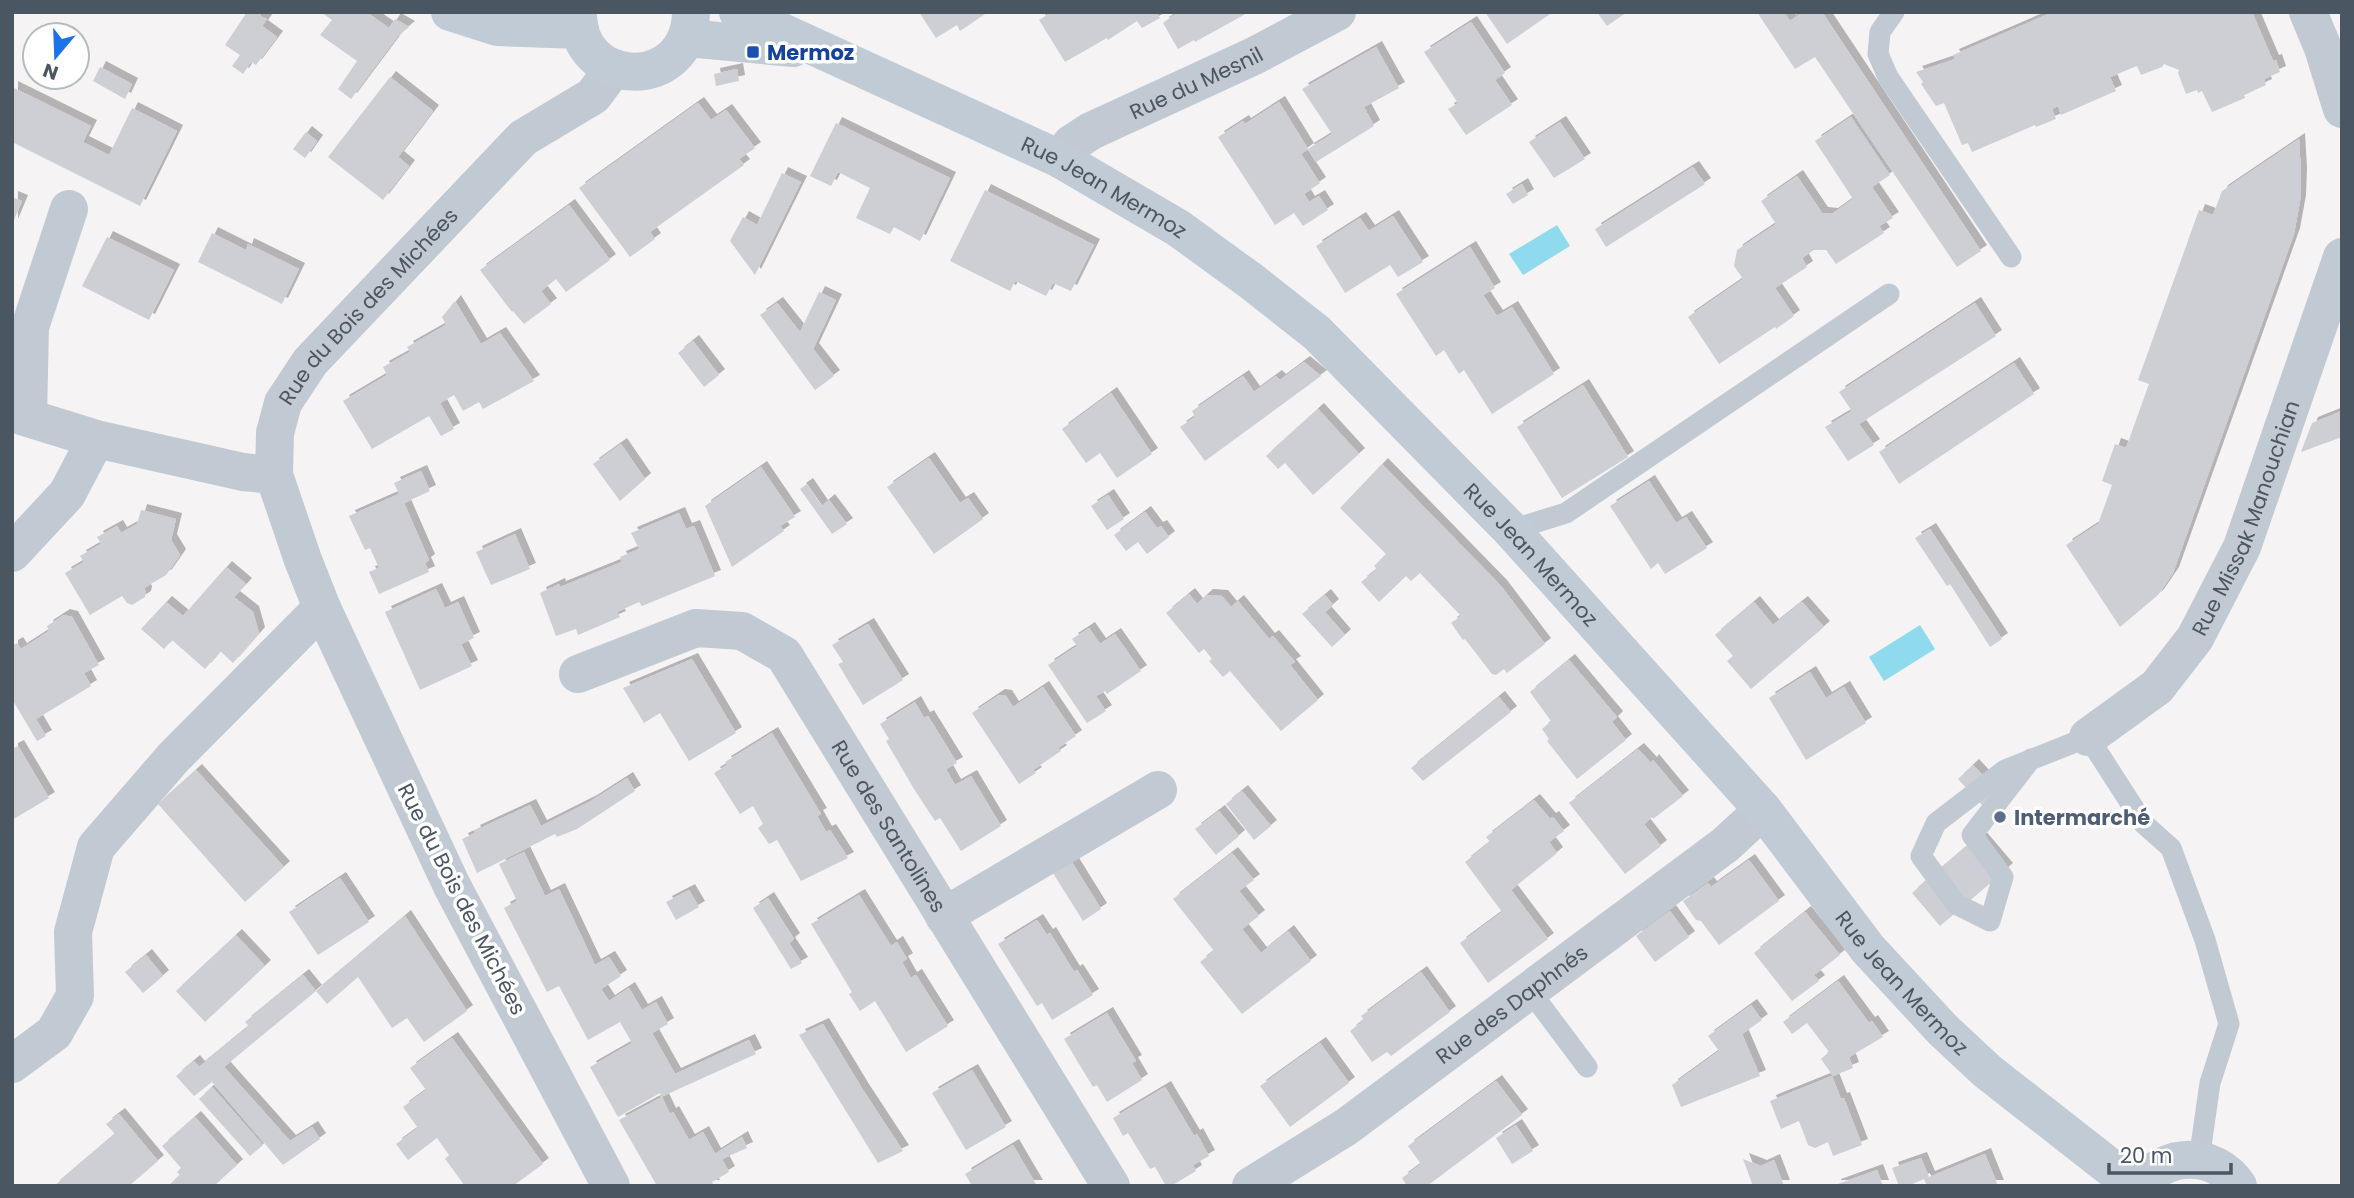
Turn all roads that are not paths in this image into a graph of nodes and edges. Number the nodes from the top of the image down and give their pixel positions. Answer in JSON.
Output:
{"nodes":[{"id":1,"x":450,"y":12,"type":"edge"},
{"id":2,"x":738,"y":12,"type":"edge"},
{"id":3,"x":1337,"y":12,"type":"edge"},
{"id":4,"x":1894,"y":12,"type":"edge"},
{"id":5,"x":2308,"y":12,"type":"edge"},
{"id":6,"x":579,"y":21,"type":"edge"},
{"id":7,"x":689,"y":25,"type":"edge"},
{"id":8,"x":826,"y":51,"type":"junction"},
{"id":9,"x":614,"y":68,"type":"junction"},
{"id":10,"x":2342,"y":109,"type":"edge"},
{"id":11,"x":1060,"y":159,"type":"junction"},
{"id":12,"x":69,"y":209,"type":"dead end"},
{"id":13,"x":2011,"y":257,"type":"dead end"},
{"id":14,"x":2342,"y":257,"type":"edge"},
{"id":15,"x":1889,"y":294,"type":"dead end"},
{"id":16,"x":20,"y":415,"type":"edge"},
{"id":17,"x":96,"y":439,"type":"junction"},
{"id":18,"x":274,"y":475,"type":"junction"},
{"id":19,"x":1511,"y":530,"type":"junction"},
{"id":20,"x":12,"y":553,"type":"edge"},
{"id":21,"x":321,"y":608,"type":"junction"},
{"id":22,"x":578,"y":674,"type":"dead end"},
{"id":23,"x":2088,"y":737,"type":"junction"},
{"id":24,"x":2031,"y":759,"type":"junction"},
{"id":25,"x":1158,"y":790,"type":"dead end"},
{"id":26,"x":1763,"y":810,"type":"junction"},
{"id":27,"x":944,"y":916,"type":"junction"},
{"id":28,"x":1530,"y":991,"type":"junction"},
{"id":29,"x":12,"y":1065,"type":"edge"},
{"id":30,"x":1587,"y":1067,"type":"dead end"},
{"id":31,"x":2199,"y":1160,"type":"junction"},
{"id":32,"x":611,"y":1186,"type":"edge"},
{"id":33,"x":1111,"y":1186,"type":"edge"},
{"id":34,"x":1251,"y":1186,"type":"edge"},
{"id":35,"x":2134,"y":1186,"type":"edge"},
{"id":36,"x":2140,"y":1186,"type":"edge"},
{"id":37,"x":2238,"y":1186,"type":"edge"}],
"edges":[{"from":1,"to":6,"type":"street"},
{"from":2,"to":8,"type":"street","name":"Rue Jean Mermoz"},
{"from":3,"to":11,"type":"street","name":"Rue du Mesnil"},
{"from":4,"to":13,"type":"lane"},
{"from":5,"to":10,"type":"street"},
{"from":6,"to":9,"type":"street"},
{"from":7,"to":8,"type":"street","name":"Rue Jean Mermoz"},
{"from":7,"to":9,"type":"street"},
{"from":8,"to":11,"type":"street","name":"Rue Jean Mermoz"},
{"from":9,"to":18,"type":"street","name":"Rue du Bois des Michées"},
{"from":11,"to":19,"type":"street","name":"Rue Jean Mermoz"},
{"from":12,"to":16,"type":"street"},
{"from":14,"to":23,"type":"street","name":"Rue Missak Manouchian"},
{"from":15,"to":19,"type":"lane"},
{"from":16,"to":17,"type":"street"},
{"from":17,"to":18,"type":"street"},
{"from":17,"to":20,"type":"street"},
{"from":18,"to":21,"type":"street","name":"Rue du Bois des Michées"},
{"from":19,"to":26,"type":"street","name":"Rue Jean Mermoz"},
{"from":21,"to":29,"type":"street"},
{"from":21,"to":32,"type":"street","name":"Rue du Bois des Michées"},
{"from":22,"to":27,"type":"street","name":"Rue des Santolines"},
{"from":23,"to":24,"type":"lane"},
{"from":23,"to":31,"type":"lane"},
{"from":24,"to":24,"type":"lane"},
{"from":25,"to":27,"type":"street"},
{"from":26,"to":28,"type":"street","name":"Rue des Daphnés"},
{"from":26,"to":35,"type":"street","name":"Rue Jean Mermoz"},
{"from":27,"to":33,"type":"street","name":"Rue des Santolines"},
{"from":28,"to":30,"type":"lane"},
{"from":28,"to":34,"type":"street","name":"Rue des Daphnés"},
{"from":31,"to":36,"type":"street"},
{"from":31,"to":37,"type":"street"}]}
